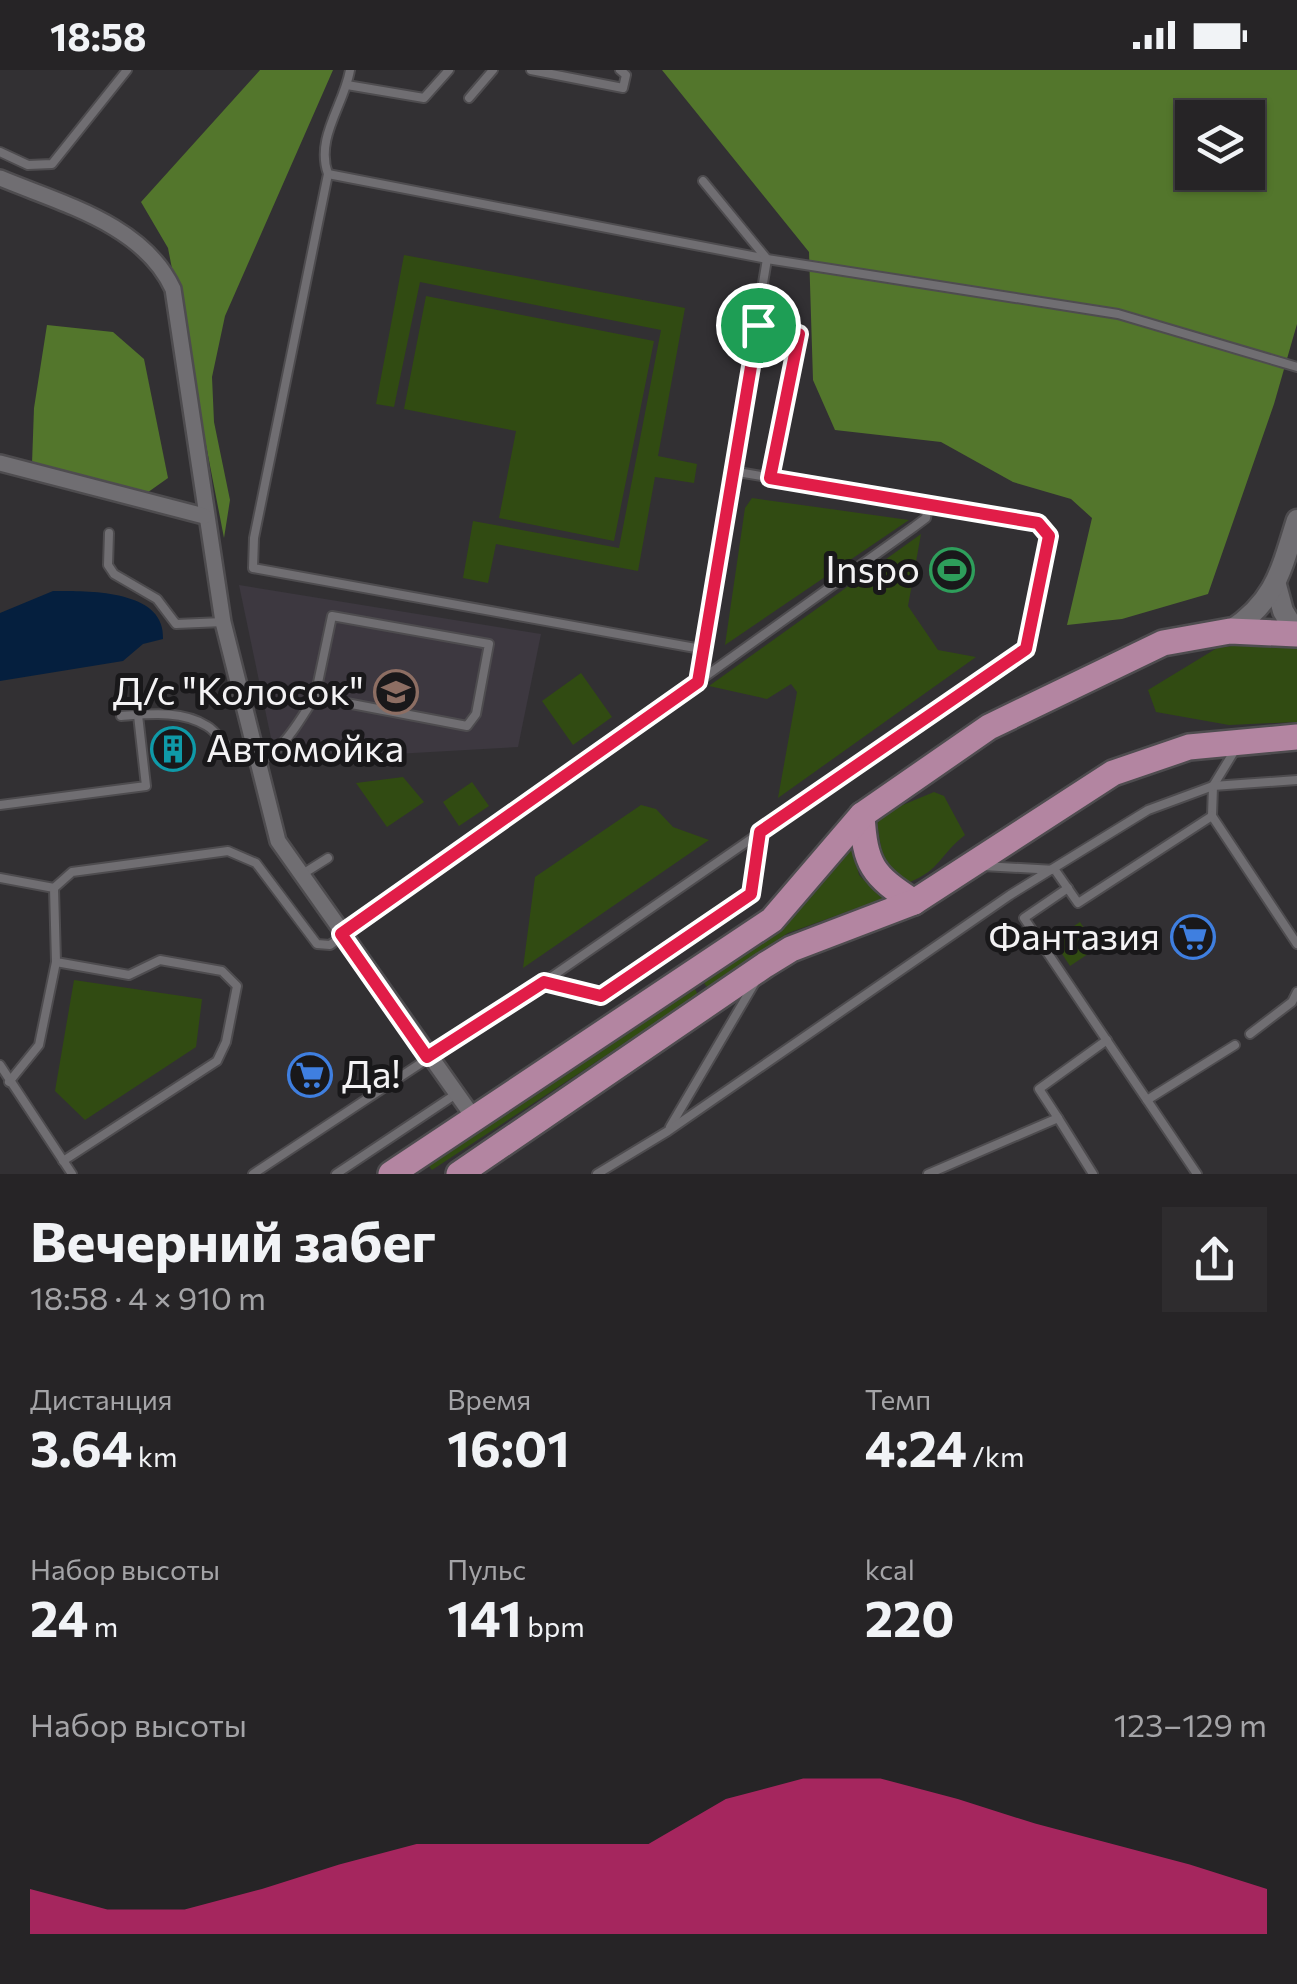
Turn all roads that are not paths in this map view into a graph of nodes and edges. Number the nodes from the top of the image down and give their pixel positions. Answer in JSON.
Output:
{"nodes":[{"id":1,"x":126,"y":70,"type":"edge"},
{"id":2,"x":350,"y":70,"type":"edge"},
{"id":3,"x":448,"y":70,"type":"edge"},
{"id":4,"x":493,"y":70,"type":"edge"},
{"id":5,"x":530,"y":70,"type":"edge"},
{"id":6,"x":620,"y":70,"type":"edge"},
{"id":7,"x":347,"y":84,"type":"junction"},
{"id":8,"x":469,"y":98,"type":"dead end"},
{"id":9,"x":0,"y":152,"type":"edge"},
{"id":10,"x":328,"y":174,"type":"junction"},
{"id":11,"x":0,"y":178,"type":"edge"},
{"id":12,"x":703,"y":182,"type":"dead end"},
{"id":13,"x":767,"y":258,"type":"junction"},
{"id":14,"x":758,"y":325,"type":"junction"},
{"id":15,"x":1297,"y":367,"type":"edge"},
{"id":16,"x":0,"y":463,"type":"edge"},
{"id":17,"x":732,"y":471,"type":"junction"},
{"id":18,"x":770,"y":478,"type":"junction"},
{"id":19,"x":928,"y":506,"type":"junction"},
{"id":20,"x":204,"y":516,"type":"junction"},
{"id":21,"x":1297,"y":520,"type":"edge"},
{"id":22,"x":109,"y":533,"type":"dead end"},
{"id":23,"x":1276,"y":585,"type":"junction"},
{"id":24,"x":222,"y":622,"type":"junction"},
{"id":25,"x":1230,"y":631,"type":"junction"},
{"id":26,"x":1297,"y":634,"type":"edge"},
{"id":27,"x":702,"y":649,"type":"junction"},
{"id":28,"x":698,"y":682,"type":"junction"},
{"id":29,"x":315,"y":697,"type":"junction"},
{"id":30,"x":138,"y":715,"type":"junction"},
{"id":31,"x":122,"y":716,"type":"dead end"},
{"id":32,"x":1297,"y":737,"type":"edge"},
{"id":33,"x":1242,"y":739,"type":"junction"},
{"id":34,"x":256,"y":761,"type":"junction"},
{"id":35,"x":1297,"y":780,"type":"edge"},
{"id":36,"x":1213,"y":786,"type":"junction"},
{"id":37,"x":0,"y":805,"type":"edge"},
{"id":38,"x":862,"y":815,"type":"junction"},
{"id":39,"x":1212,"y":816,"type":"junction"},
{"id":40,"x":760,"y":832,"type":"junction"},
{"id":41,"x":328,"y":858,"type":"dead end"},
{"id":42,"x":973,"y":865,"type":"junction"},
{"id":43,"x":1054,"y":870,"type":"junction"},
{"id":44,"x":301,"y":875,"type":"junction"},
{"id":45,"x":0,"y":878,"type":"edge"},
{"id":46,"x":54,"y":888,"type":"junction"},
{"id":47,"x":1068,"y":888,"type":"junction"},
{"id":48,"x":914,"y":902,"type":"junction"},
{"id":49,"x":341,"y":934,"type":"junction"},
{"id":50,"x":1297,"y":944,"type":"edge"},
{"id":51,"x":56,"y":962,"type":"junction"},
{"id":52,"x":765,"y":965,"type":"junction"},
{"id":53,"x":544,"y":982,"type":"junction"},
{"id":54,"x":1297,"y":992,"type":"edge"},
{"id":55,"x":1250,"y":1034,"type":"dead end"},
{"id":56,"x":1107,"y":1040,"type":"junction"},
{"id":57,"x":1234,"y":1045,"type":"dead end"},
{"id":58,"x":427,"y":1057,"type":"junction"},
{"id":59,"x":0,"y":1065,"type":"edge"},
{"id":60,"x":9,"y":1082,"type":"junction"},
{"id":61,"x":456,"y":1094,"type":"junction"},
{"id":62,"x":1146,"y":1100,"type":"junction"},
{"id":63,"x":474,"y":1118,"type":"junction"},
{"id":64,"x":1058,"y":1118,"type":"junction"},
{"id":65,"x":668,"y":1131,"type":"junction"},
{"id":66,"x":63,"y":1161,"type":"junction"},
{"id":67,"x":398,"y":1172,"type":"edge"},
{"id":68,"x":72,"y":1174,"type":"edge"},
{"id":69,"x":254,"y":1174,"type":"edge"},
{"id":70,"x":336,"y":1174,"type":"edge"},
{"id":71,"x":459,"y":1174,"type":"edge"},
{"id":72,"x":597,"y":1174,"type":"edge"},
{"id":73,"x":928,"y":1174,"type":"edge"},
{"id":74,"x":1093,"y":1174,"type":"edge"},
{"id":75,"x":1197,"y":1174,"type":"edge"}],
"edges":[{"from":1,"to":9,"type":"lane"},
{"from":2,"to":7,"type":"lane"},
{"from":3,"to":7,"type":"lane"},
{"from":4,"to":8,"type":"lane"},
{"from":5,"to":6,"type":"lane"},
{"from":7,"to":10,"type":"lane"},
{"from":10,"to":13,"type":"lane"},
{"from":10,"to":27,"type":"lane"},
{"from":11,"to":20,"type":"street"},
{"from":12,"to":13,"type":"lane"},
{"from":13,"to":14,"type":"lane"},
{"from":13,"to":15,"type":"lane"},
{"from":14,"to":17,"type":"lane"},
{"from":14,"to":18,"type":"lane"},
{"from":16,"to":20,"type":"street"},
{"from":17,"to":18,"type":"lane"},
{"from":17,"to":27,"type":"lane"},
{"from":18,"to":19,"type":"lane"},
{"from":19,"to":28,"type":"lane"},
{"from":19,"to":40,"type":"lane"},
{"from":20,"to":24,"type":"street"},
{"from":21,"to":23,"type":"street"},
{"from":22,"to":24,"type":"lane"},
{"from":23,"to":25,"type":"street"},
{"from":23,"to":26,"type":"street"},
{"from":24,"to":34,"type":"street"},
{"from":25,"to":26,"type":"main road"},
{"from":25,"to":38,"type":"main road"},
{"from":27,"to":28,"type":"lane"},
{"from":28,"to":49,"type":"lane"},
{"from":29,"to":29,"type":"lane"},
{"from":29,"to":34,"type":"lane"},
{"from":30,"to":31,"type":"lane"},
{"from":30,"to":34,"type":"lane"},
{"from":30,"to":37,"type":"lane"},
{"from":32,"to":33,"type":"main road"},
{"from":33,"to":36,"type":"lane"},
{"from":33,"to":42,"type":"main road"},
{"from":34,"to":44,"type":"street"},
{"from":35,"to":36,"type":"lane"},
{"from":36,"to":39,"type":"lane"},
{"from":36,"to":43,"type":"lane"},
{"from":38,"to":48,"type":"main road"},
{"from":38,"to":63,"type":"main road"},
{"from":39,"to":47,"type":"lane"},
{"from":39,"to":50,"type":"lane"},
{"from":40,"to":53,"type":"lane"},
{"from":40,"to":53,"type":"lane"},
{"from":41,"to":44,"type":"lane"},
{"from":42,"to":43,"type":"lane"},
{"from":42,"to":48,"type":"main road"},
{"from":43,"to":47,"type":"lane"},
{"from":43,"to":65,"type":"lane"},
{"from":44,"to":49,"type":"street"},
{"from":45,"to":46,"type":"lane"},
{"from":46,"to":49,"type":"lane"},
{"from":46,"to":51,"type":"lane"},
{"from":47,"to":56,"type":"lane"},
{"from":48,"to":52,"type":"main road"},
{"from":49,"to":58,"type":"street"},
{"from":51,"to":60,"type":"lane"},
{"from":51,"to":66,"type":"lane"},
{"from":52,"to":65,"type":"lane"},
{"from":52,"to":71,"type":"main road"},
{"from":53,"to":58,"type":"lane"},
{"from":54,"to":55,"type":"lane"},
{"from":56,"to":62,"type":"lane"},
{"from":56,"to":64,"type":"lane"},
{"from":57,"to":62,"type":"lane"},
{"from":58,"to":61,"type":"street"},
{"from":58,"to":69,"type":"lane"},
{"from":59,"to":60,"type":"lane"},
{"from":60,"to":66,"type":"lane"},
{"from":61,"to":63,"type":"street"},
{"from":61,"to":70,"type":"lane"},
{"from":62,"to":75,"type":"lane"},
{"from":63,"to":67,"type":"main road"},
{"from":64,"to":73,"type":"lane"},
{"from":64,"to":74,"type":"lane"},
{"from":65,"to":72,"type":"lane"},
{"from":66,"to":68,"type":"lane"}]}
